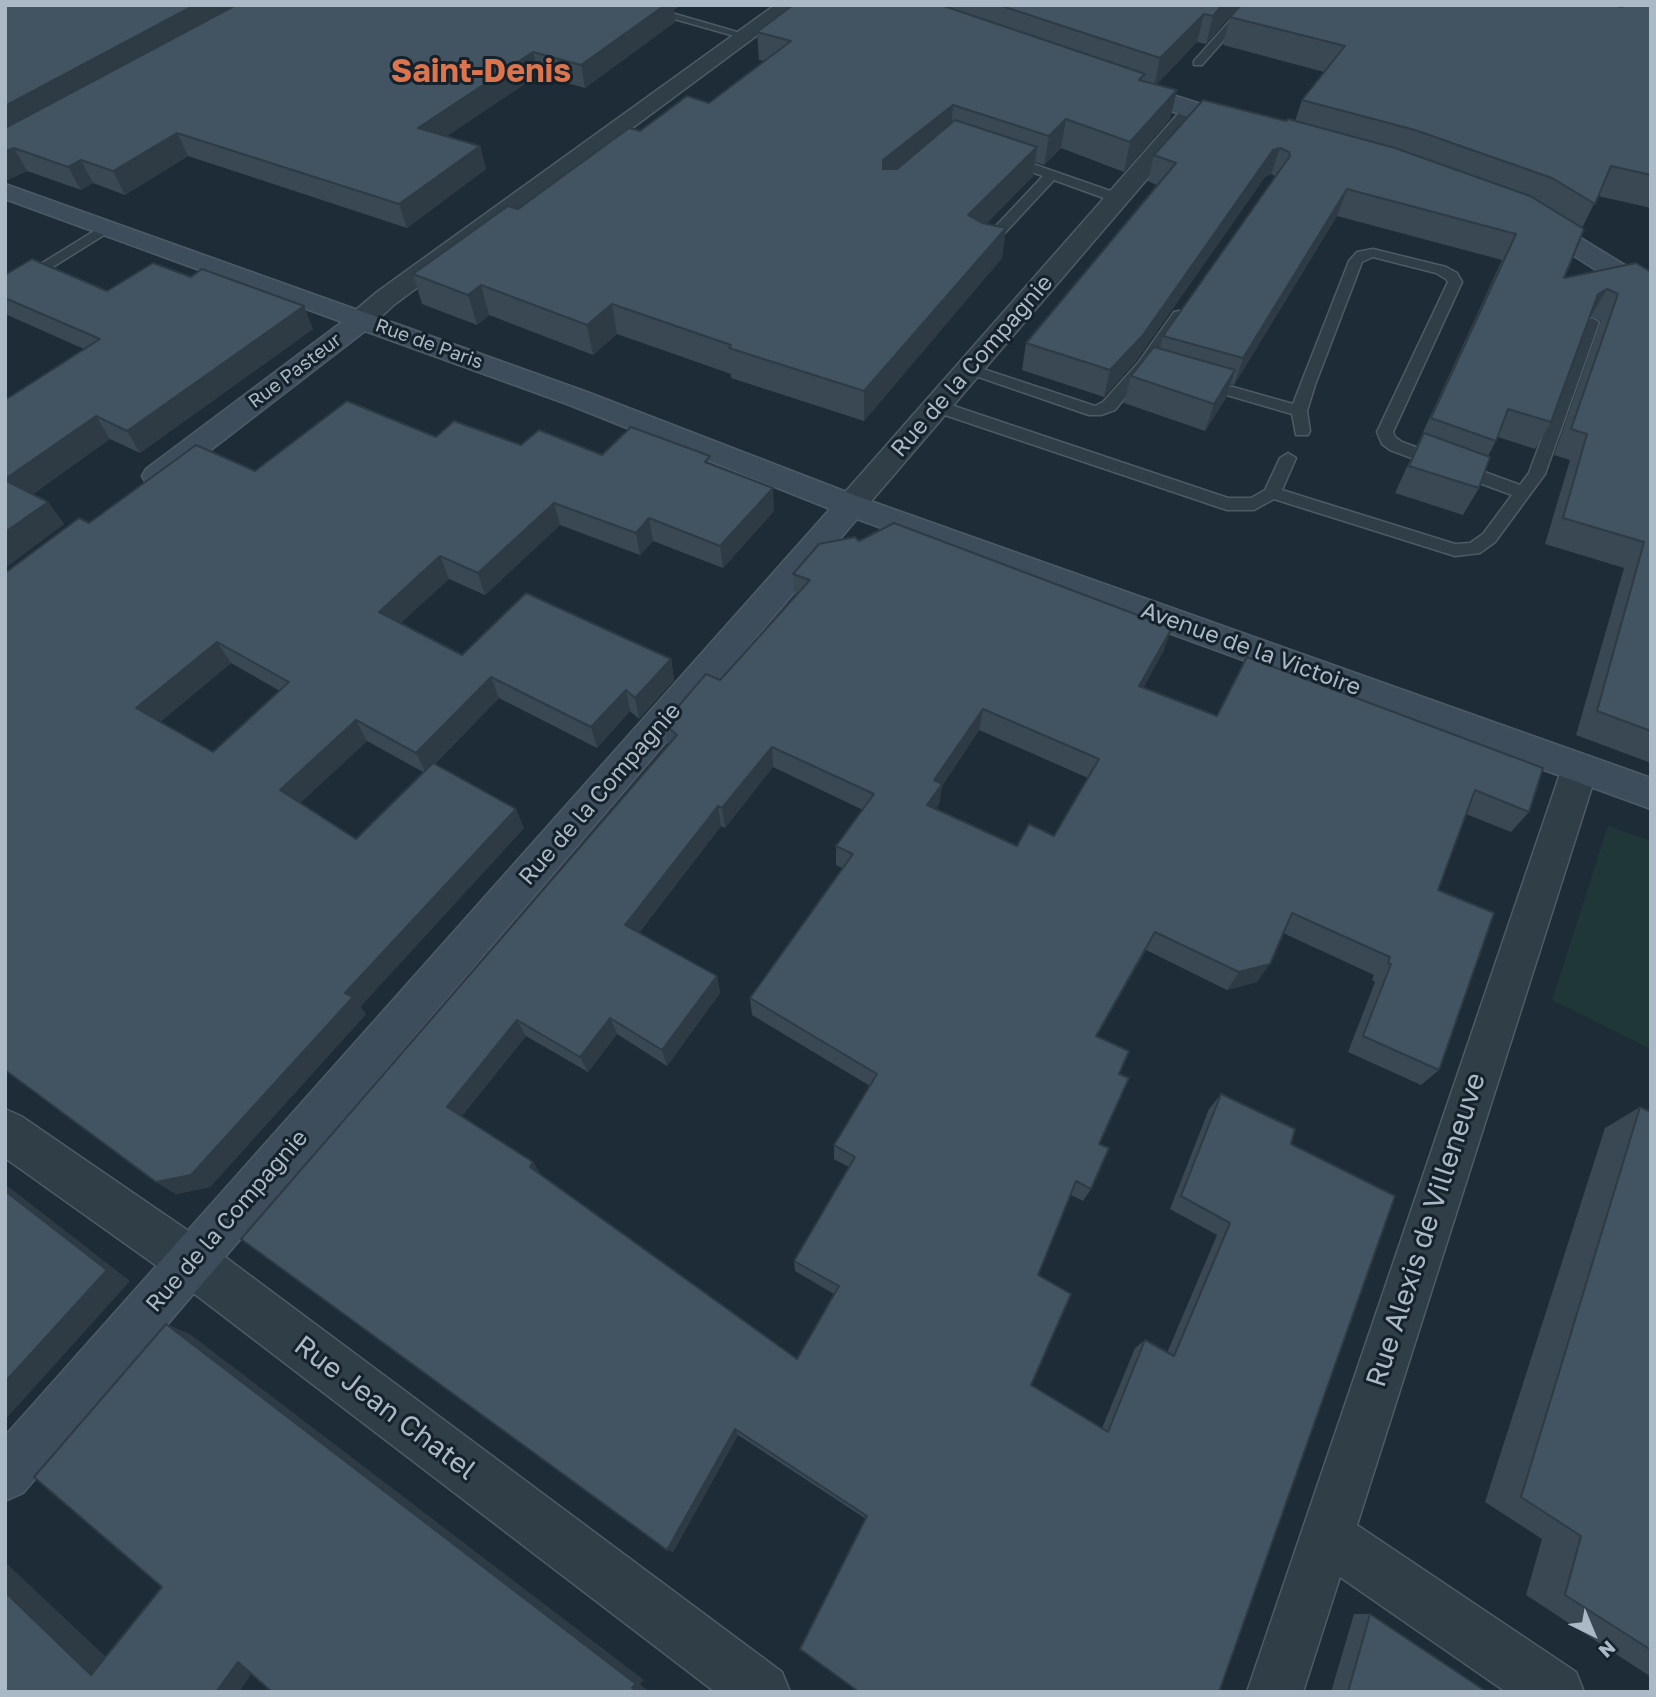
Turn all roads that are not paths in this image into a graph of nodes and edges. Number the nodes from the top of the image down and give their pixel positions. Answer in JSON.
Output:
{"nodes":[{"id":1,"x":630,"y":5,"type":"edge"},
{"id":2,"x":788,"y":5,"type":"edge"},
{"id":3,"x":1250,"y":5,"type":"edge"},
{"id":4,"x":745,"y":36,"type":"junction"},
{"id":5,"x":1198,"y":63,"type":"dead end"},
{"id":6,"x":1102,"y":79,"type":"edge"},
{"id":7,"x":1192,"y":111,"type":"junction"},
{"id":8,"x":1259,"y":130,"type":"edge"},
{"id":9,"x":1000,"y":156,"type":"edge"},
{"id":10,"x":1052,"y":175,"type":"junction"},
{"id":11,"x":5,"y":191,"type":"edge"},
{"id":12,"x":1117,"y":198,"type":"junction"},
{"id":13,"x":1515,"y":211,"type":"edge"},
{"id":14,"x":107,"y":227,"type":"junction"},
{"id":15,"x":984,"y":247,"type":"edge"},
{"id":16,"x":5,"y":293,"type":"edge"},
{"id":17,"x":1651,"y":293,"type":"edge"},
{"id":18,"x":1189,"y":301,"type":"edge"},
{"id":19,"x":360,"y":320,"type":"junction"},
{"id":20,"x":1592,"y":322,"type":"edge"},
{"id":21,"x":1143,"y":366,"type":"junction"},
{"id":22,"x":969,"y":369,"type":"junction"},
{"id":23,"x":936,"y":406,"type":"junction"},
{"id":24,"x":1299,"y":411,"type":"junction"},
{"id":25,"x":1302,"y":431,"type":"dead end"},
{"id":26,"x":1288,"y":458,"type":"dead end"},
{"id":27,"x":135,"y":492,"type":"edge"},
{"id":28,"x":1272,"y":493,"type":"junction"},
{"id":29,"x":1524,"y":493,"type":"junction"},
{"id":30,"x":851,"y":505,"type":"junction"},
{"id":31,"x":1580,"y":768,"type":"junction"},
{"id":32,"x":1651,"y":794,"type":"edge"},
{"id":33,"x":5,"y":1130,"type":"edge"},
{"id":34,"x":192,"y":1262,"type":"junction"},
{"id":35,"x":5,"y":1475,"type":"edge"},
{"id":36,"x":1327,"y":1535,"type":"junction"},
{"id":37,"x":762,"y":1692,"type":"edge"},
{"id":38,"x":1275,"y":1692,"type":"edge"},
{"id":39,"x":1556,"y":1692,"type":"edge"}],
"edges":[{"from":1,"to":4,"type":"lane"},
{"from":2,"to":4,"type":"street","name":"Rue Pasteur"},
{"from":3,"to":5,"type":"lane"},
{"from":4,"to":19,"type":"street","name":"Rue Pasteur"},
{"from":6,"to":7,"type":"main road"},
{"from":7,"to":8,"type":"main road"},
{"from":7,"to":12,"type":"street","name":"Rue de la Compagnie"},
{"from":9,"to":10,"type":"lane"},
{"from":10,"to":12,"type":"lane"},
{"from":10,"to":15,"type":"lane"},
{"from":11,"to":14,"type":"main road","name":"Rue de Paris"},
{"from":12,"to":22,"type":"street","name":"Rue de la Compagnie"},
{"from":13,"to":17,"type":"main road"},
{"from":14,"to":16,"type":"lane"},
{"from":14,"to":19,"type":"main road","name":"Rue de Paris"},
{"from":18,"to":21,"type":"lane"},
{"from":19,"to":27,"type":"main road","name":"Rue Pasteur"},
{"from":19,"to":30,"type":"main road","name":"Rue de Paris"},
{"from":20,"to":29,"type":"lane"},
{"from":21,"to":22,"type":"lane"},
{"from":21,"to":24,"type":"lane"},
{"from":22,"to":23,"type":"street","name":"Rue de la Compagnie"},
{"from":23,"to":28,"type":"lane"},
{"from":23,"to":30,"type":"street","name":"Rue de la Compagnie"},
{"from":24,"to":25,"type":"lane"},
{"from":24,"to":29,"type":"lane"},
{"from":26,"to":28,"type":"lane"},
{"from":28,"to":29,"type":"lane"},
{"from":30,"to":31,"type":"main road","name":"Avenue de la Victoire"},
{"from":30,"to":34,"type":"main road","name":"Rue de la Compagnie"},
{"from":31,"to":32,"type":"main road","name":"Avenue de la Victoire"},
{"from":31,"to":36,"type":"street","name":"Rue Alexis de Villeneuve"},
{"from":33,"to":34,"type":"street","name":"Rue Jean Chatel"},
{"from":34,"to":35,"type":"main road","name":"Rue de la Compagnie"},
{"from":34,"to":37,"type":"street","name":"Rue Jean Chatel"},
{"from":36,"to":38,"type":"street","name":"Rue Alexis de Villeneuve"},
{"from":36,"to":39,"type":"street"}]}
